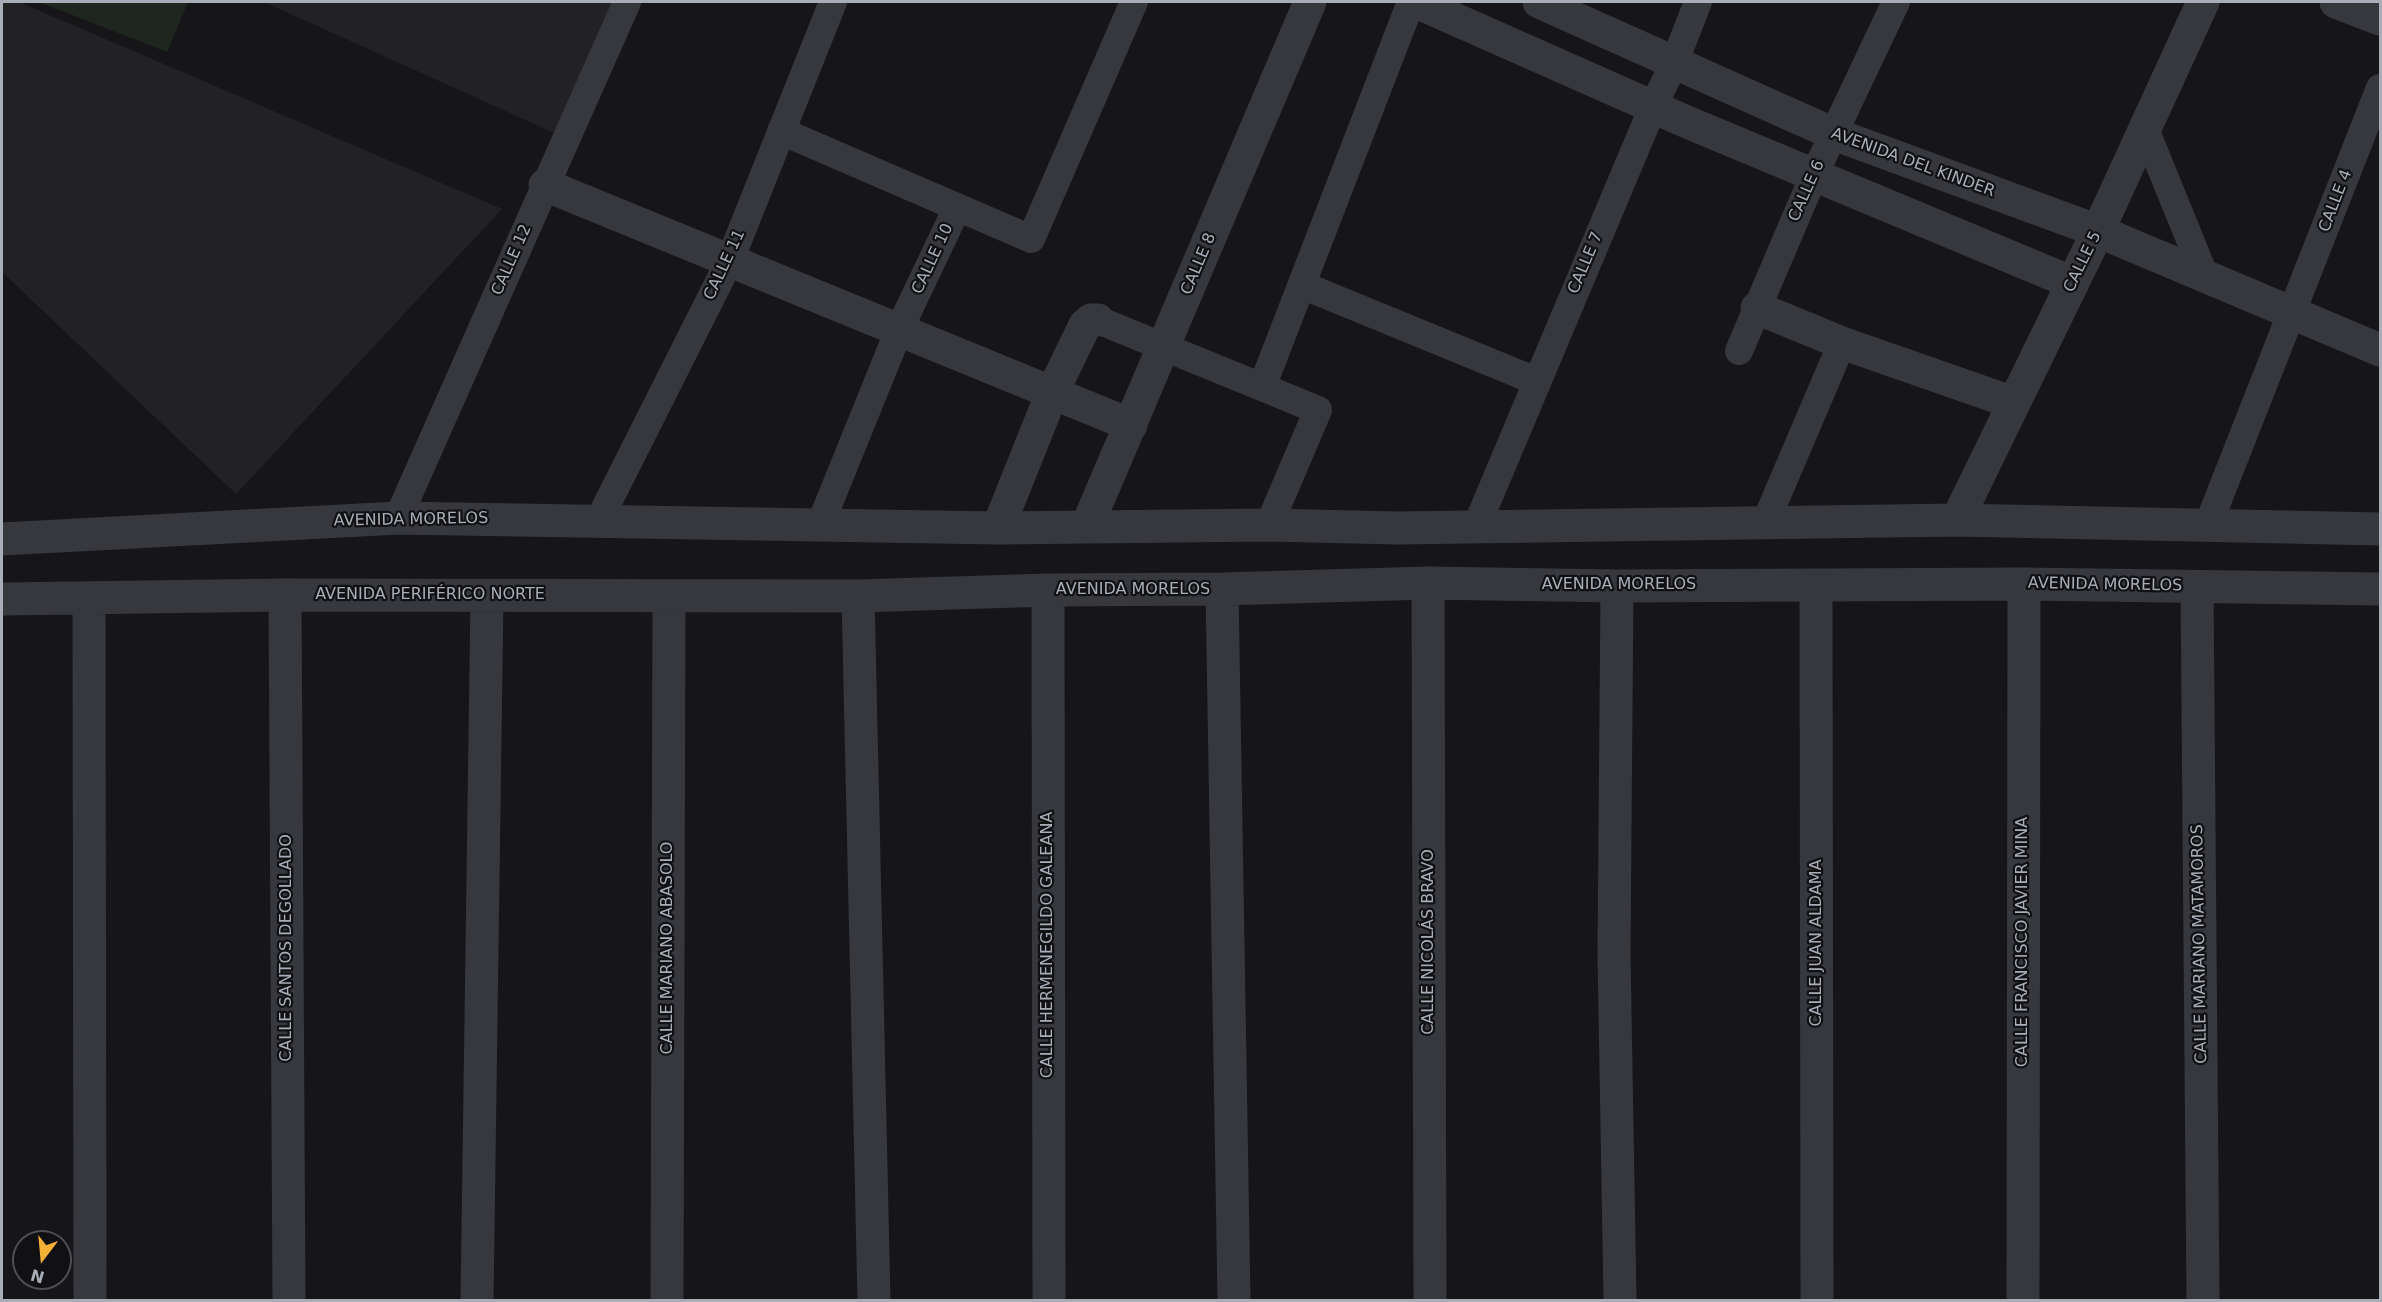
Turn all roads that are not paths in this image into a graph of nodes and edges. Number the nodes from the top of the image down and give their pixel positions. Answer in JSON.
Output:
{"nodes":[{"id":1,"x":627,"y":2,"type":"edge"},
{"id":2,"x":833,"y":2,"type":"edge"},
{"id":3,"x":1134,"y":2,"type":"edge"},
{"id":4,"x":1310,"y":2,"type":"edge"},
{"id":5,"x":1414,"y":2,"type":"edge"},
{"id":6,"x":1539,"y":2,"type":"edge"},
{"id":7,"x":1698,"y":2,"type":"edge"},
{"id":8,"x":1896,"y":2,"type":"edge"},
{"id":9,"x":2203,"y":2,"type":"edge"},
{"id":10,"x":2336,"y":2,"type":"edge"},
{"id":11,"x":2380,"y":19,"type":"edge"},
{"id":12,"x":1675,"y":61,"type":"junction"},
{"id":13,"x":2380,"y":88,"type":"edge"},
{"id":14,"x":1653,"y":106,"type":"junction"},
{"id":15,"x":2145,"y":129,"type":"junction"},
{"id":16,"x":781,"y":131,"type":"junction"},
{"id":17,"x":1834,"y":134,"type":"junction"},
{"id":18,"x":1814,"y":175,"type":"junction"},
{"id":19,"x":545,"y":186,"type":"junction"},
{"id":20,"x":957,"y":208,"type":"junction"},
{"id":21,"x":2098,"y":231,"type":"junction"},
{"id":22,"x":730,"y":260,"type":"junction"},
{"id":23,"x":2204,"y":274,"type":"junction"},
{"id":24,"x":2073,"y":283,"type":"junction"},
{"id":25,"x":1302,"y":285,"type":"junction"},
{"id":26,"x":1756,"y":308,"type":"junction"},
{"id":27,"x":2292,"y":314,"type":"junction"},
{"id":28,"x":1098,"y":320,"type":"joint"},
{"id":29,"x":899,"y":330,"type":"junction"},
{"id":30,"x":1842,"y":343,"type":"junction"},
{"id":31,"x":1163,"y":347,"type":"junction"},
{"id":32,"x":2380,"y":350,"type":"edge"},
{"id":33,"x":1739,"y":351,"type":"dead end"},
{"id":34,"x":1536,"y":381,"type":"junction"},
{"id":35,"x":1262,"y":387,"type":"junction"},
{"id":36,"x":1052,"y":393,"type":"junction"},
{"id":37,"x":2014,"y":403,"type":"junction"},
{"id":38,"x":1131,"y":425,"type":"junction"},
{"id":39,"x":398,"y":518,"type":"junction"},
{"id":40,"x":599,"y":520,"type":"junction"},
{"id":41,"x":1957,"y":520,"type":"junction"},
{"id":42,"x":1766,"y":521,"type":"junction"},
{"id":43,"x":820,"y":525,"type":"junction"},
{"id":44,"x":1269,"y":525,"type":"junction"},
{"id":45,"x":1477,"y":525,"type":"junction"},
{"id":46,"x":2208,"y":525,"type":"junction"},
{"id":47,"x":1087,"y":526,"type":"junction"},
{"id":48,"x":998,"y":528,"type":"junction"},
{"id":49,"x":2380,"y":529,"type":"edge"},
{"id":50,"x":2,"y":539,"type":"edge"},
{"id":51,"x":1428,"y":583,"type":"junction"},
{"id":52,"x":2024,"y":584,"type":"junction"},
{"id":53,"x":1816,"y":585,"type":"junction"},
{"id":54,"x":1617,"y":586,"type":"junction"},
{"id":55,"x":2197,"y":587,"type":"junction"},
{"id":56,"x":1222,"y":589,"type":"junction"},
{"id":57,"x":2380,"y":589,"type":"edge"},
{"id":58,"x":1048,"y":590,"type":"junction"},
{"id":59,"x":285,"y":595,"type":"junction"},
{"id":60,"x":486,"y":596,"type":"junction"},
{"id":61,"x":669,"y":596,"type":"junction"},
{"id":62,"x":858,"y":596,"type":"junction"},
{"id":63,"x":90,"y":598,"type":"junction"},
{"id":64,"x":2,"y":599,"type":"edge"},
{"id":65,"x":90,"y":1300,"type":"edge"},
{"id":66,"x":289,"y":1300,"type":"edge"},
{"id":67,"x":477,"y":1300,"type":"edge"},
{"id":68,"x":667,"y":1300,"type":"edge"},
{"id":69,"x":874,"y":1300,"type":"edge"},
{"id":70,"x":1049,"y":1300,"type":"edge"},
{"id":71,"x":1234,"y":1300,"type":"edge"},
{"id":72,"x":1430,"y":1300,"type":"edge"},
{"id":73,"x":1620,"y":1300,"type":"edge"},
{"id":74,"x":1817,"y":1300,"type":"edge"},
{"id":75,"x":2023,"y":1300,"type":"edge"},
{"id":76,"x":2203,"y":1300,"type":"edge"}],
"edges":[{"from":1,"to":19,"type":"street","name":"CALLE 12"},
{"from":2,"to":16,"type":"street","name":"CALLE 11"},
{"from":3,"to":20,"type":"street","name":"CALLE 10"},
{"from":4,"to":31,"type":"street","name":"CALLE 8"},
{"from":5,"to":14,"type":"street"},
{"from":5,"to":25,"type":"street"},
{"from":6,"to":12,"type":"street","name":"AVENIDA DEL KINDER"},
{"from":7,"to":12,"type":"street","name":"CALLE 7"},
{"from":8,"to":17,"type":"street","name":"CALLE 6"},
{"from":9,"to":15,"type":"street","name":"CALLE 5"},
{"from":10,"to":11,"type":"street"},
{"from":12,"to":14,"type":"street","name":"CALLE 7"},
{"from":12,"to":17,"type":"street","name":"AVENIDA DEL KINDER"},
{"from":13,"to":27,"type":"street","name":"CALLE 4"},
{"from":14,"to":18,"type":"street"},
{"from":14,"to":34,"type":"street","name":"CALLE 7"},
{"from":15,"to":21,"type":"street","name":"CALLE 5"},
{"from":15,"to":23,"type":"street"},
{"from":16,"to":20,"type":"street"},
{"from":16,"to":22,"type":"street","name":"CALLE 11"},
{"from":17,"to":18,"type":"street","name":"CALLE 6"},
{"from":17,"to":21,"type":"street","name":"AVENIDA DEL KINDER"},
{"from":18,"to":24,"type":"street"},
{"from":18,"to":26,"type":"street","name":"CALLE 6"},
{"from":19,"to":22,"type":"street"},
{"from":19,"to":39,"type":"street","name":"CALLE 12"},
{"from":20,"to":29,"type":"street","name":"CALLE 10"},
{"from":21,"to":23,"type":"street","name":"AVENIDA DEL KINDER"},
{"from":21,"to":24,"type":"street","name":"CALLE 5"},
{"from":22,"to":29,"type":"street"},
{"from":22,"to":40,"type":"street","name":"CALLE 11"},
{"from":23,"to":27,"type":"street","name":"AVENIDA DEL KINDER"},
{"from":24,"to":37,"type":"street","name":"CALLE 5"},
{"from":25,"to":34,"type":"street"},
{"from":25,"to":35,"type":"street"},
{"from":26,"to":30,"type":"street"},
{"from":26,"to":33,"type":"street","name":"CALLE 6"},
{"from":27,"to":32,"type":"street","name":"AVENIDA DEL KINDER"},
{"from":27,"to":46,"type":"street"},
{"from":28,"to":31,"type":"street"},
{"from":28,"to":36,"type":"street"},
{"from":29,"to":36,"type":"street"},
{"from":29,"to":43,"type":"street","name":"CALLE 10"},
{"from":30,"to":37,"type":"street"},
{"from":30,"to":42,"type":"street"},
{"from":31,"to":35,"type":"street"},
{"from":31,"to":38,"type":"street","name":"CALLE 8"},
{"from":34,"to":45,"type":"street","name":"CALLE 7"},
{"from":35,"to":44,"type":"street"},
{"from":36,"to":38,"type":"street"},
{"from":36,"to":48,"type":"street"},
{"from":37,"to":41,"type":"street","name":"CALLE 5"},
{"from":38,"to":47,"type":"street","name":"CALLE 8"},
{"from":39,"to":40,"type":"street","name":"AVENIDA MORELOS"},
{"from":39,"to":50,"type":"street","name":"AVENIDA MORELOS"},
{"from":40,"to":43,"type":"street","name":"AVENIDA MORELOS"},
{"from":41,"to":42,"type":"street"},
{"from":41,"to":46,"type":"street"},
{"from":42,"to":45,"type":"street"},
{"from":43,"to":48,"type":"street","name":"AVENIDA MORELOS"},
{"from":44,"to":45,"type":"street","name":"AVENIDA MORELOS"},
{"from":44,"to":47,"type":"street","name":"AVENIDA MORELOS"},
{"from":46,"to":49,"type":"street"},
{"from":47,"to":48,"type":"street","name":"AVENIDA MORELOS"},
{"from":51,"to":54,"type":"street","name":"AVENIDA MORELOS"},
{"from":51,"to":56,"type":"street","name":"AVENIDA MORELOS"},
{"from":51,"to":72,"type":"street","name":"CALLE NICOLÁS BRAVO"},
{"from":52,"to":53,"type":"street","name":"AVENIDA MORELOS"},
{"from":52,"to":55,"type":"street","name":"AVENIDA MORELOS"},
{"from":52,"to":75,"type":"street","name":"CALLE FRANCISCO JAVIER MINA"},
{"from":53,"to":54,"type":"street","name":"AVENIDA MORELOS"},
{"from":53,"to":74,"type":"street","name":"CALLE JUAN ALDAMA"},
{"from":54,"to":73,"type":"street"},
{"from":55,"to":57,"type":"street","name":"AVENIDA MORELOS"},
{"from":55,"to":76,"type":"street","name":"CALLE MARIANO MATAMOROS"},
{"from":56,"to":58,"type":"street","name":"AVENIDA MORELOS"},
{"from":56,"to":71,"type":"street"},
{"from":58,"to":62,"type":"street","name":"AVENIDA MORELOS"},
{"from":58,"to":70,"type":"street","name":"CALLE HERMENEGILDO GALEANA"},
{"from":59,"to":60,"type":"street","name":"AVENIDA PERIFÉRICO NORTE"},
{"from":59,"to":63,"type":"street","name":"AVENIDA PERIFÉRICO NORTE"},
{"from":59,"to":66,"type":"street","name":"CALLE SANTOS DEGOLLADO"},
{"from":60,"to":61,"type":"street","name":"AVENIDA PERIFÉRICO NORTE"},
{"from":60,"to":67,"type":"street"},
{"from":61,"to":62,"type":"street","name":"AVENIDA PERIFÉRICO NORTE"},
{"from":61,"to":68,"type":"street","name":"CALLE MARIANO ABASOLO"},
{"from":62,"to":69,"type":"street"},
{"from":63,"to":64,"type":"street","name":"AVENIDA PERIFÉRICO NORTE"},
{"from":63,"to":65,"type":"street"}]}
